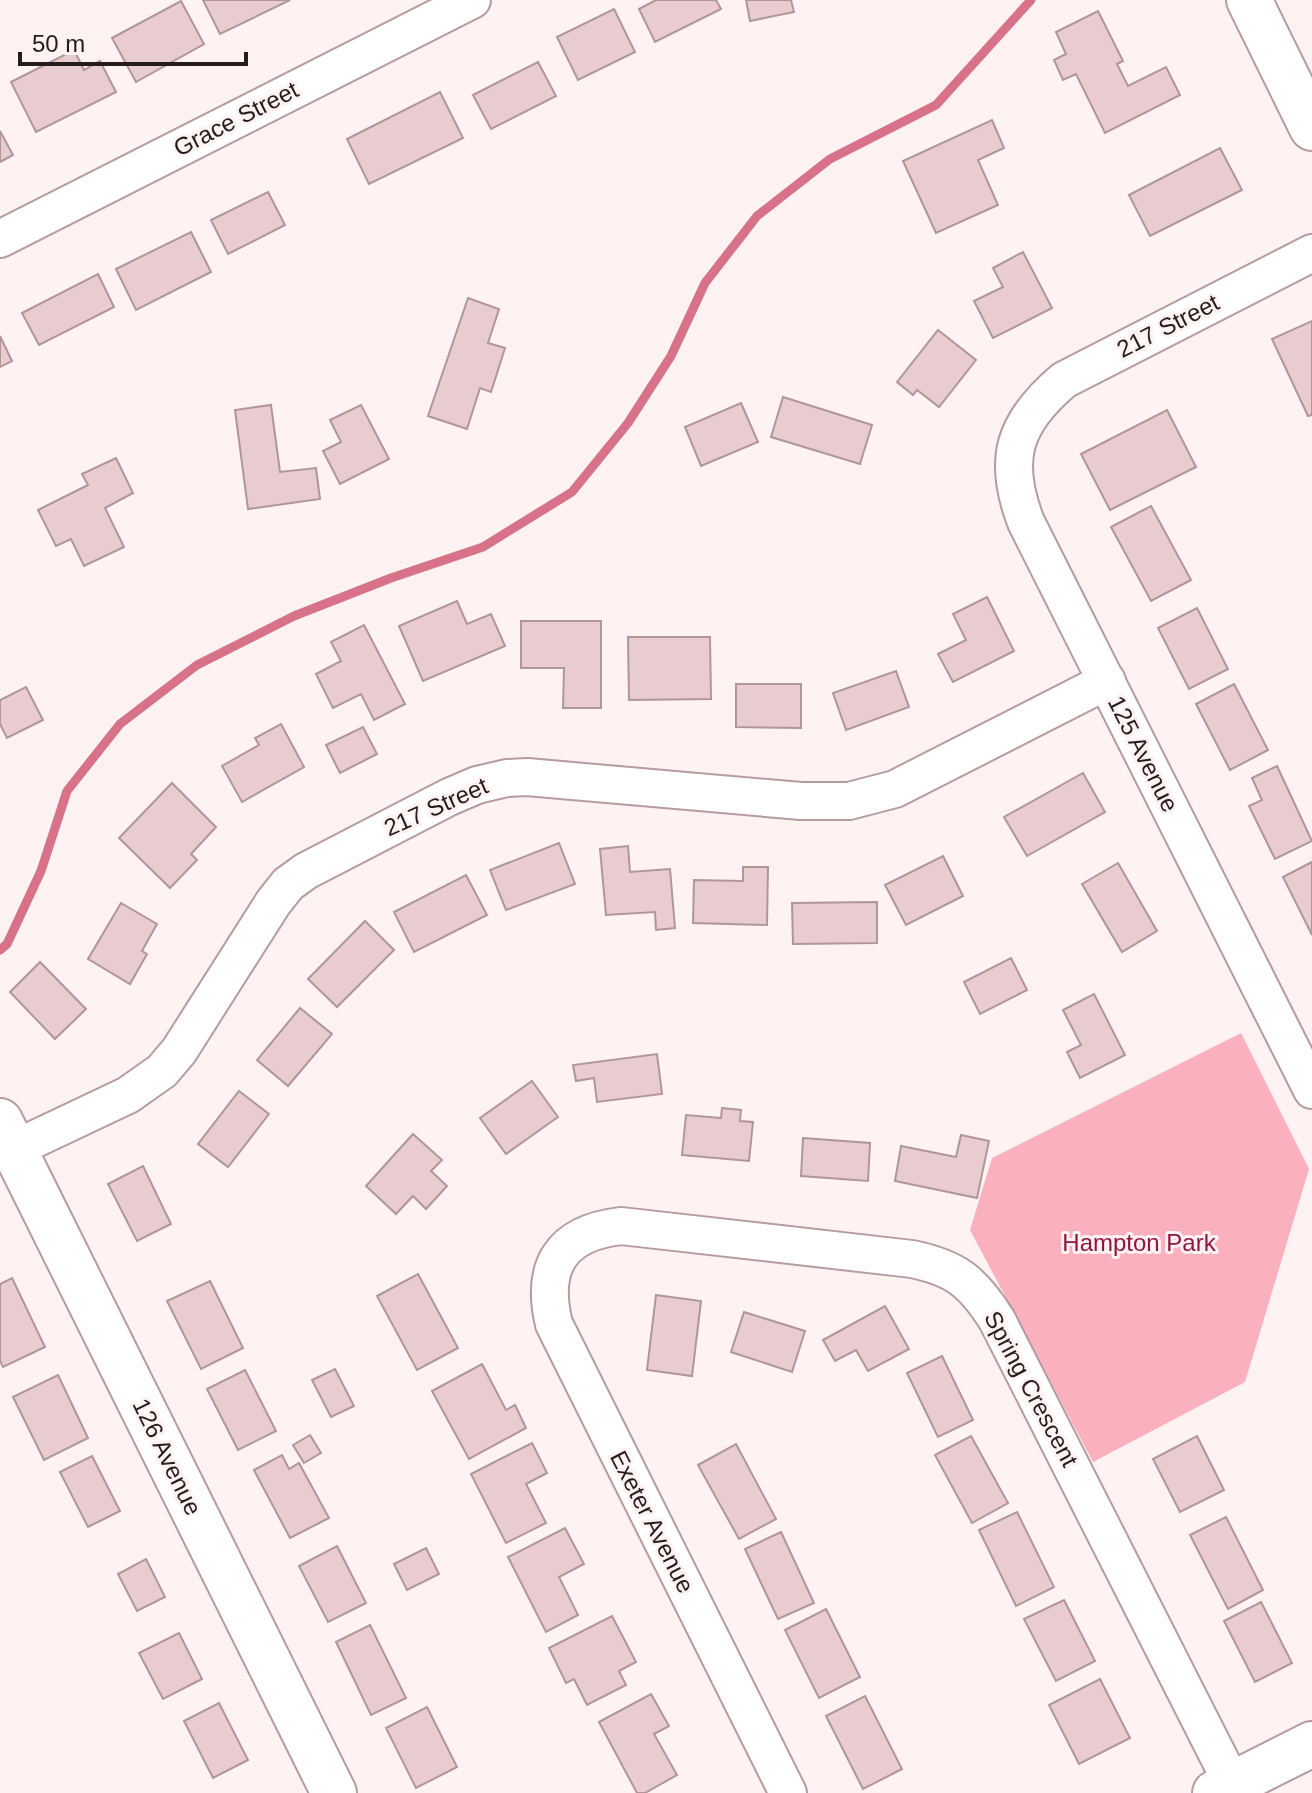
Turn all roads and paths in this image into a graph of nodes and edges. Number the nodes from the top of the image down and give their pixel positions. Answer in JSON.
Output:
{"nodes":[{"id":1,"x":472,"y":0,"type":"edge"},
{"id":2,"x":1249,"y":0,"type":"edge"},
{"id":3,"x":1312,"y":128,"type":"edge"},
{"id":4,"x":0,"y":239,"type":"edge"},
{"id":5,"x":1312,"y":253,"type":"edge"},
{"id":6,"x":1033,"y":412,"type":"joint"},
{"id":7,"x":1107,"y":681,"type":"junction"},
{"id":8,"x":1312,"y":1090,"type":"edge"},
{"id":9,"x":7,"y":1135,"type":"edge"},
{"id":10,"x":567,"y":1248,"type":"joint"},
{"id":11,"x":1312,"y":1744,"type":"edge"},
{"id":12,"x":1228,"y":1790,"type":"edge"},
{"id":13,"x":334,"y":1793,"type":"edge"},
{"id":14,"x":788,"y":1793,"type":"edge"}],
"edges":[{"from":1,"to":4,"type":"street","name":"Grace Street"},
{"from":2,"to":3,"type":"street"},
{"from":5,"to":6,"type":"street","name":"217 Street"},
{"from":6,"to":7,"type":"street","name":"125 Avenue"},
{"from":7,"to":8,"type":"street","name":"125 Avenue"},
{"from":7,"to":9,"type":"street","name":"217 Street"},
{"from":9,"to":13,"type":"street","name":"126 Avenue"},
{"from":10,"to":12,"type":"street","name":"Spring Crescent"},
{"from":10,"to":14,"type":"street","name":"Exeter Avenue"},
{"from":11,"to":12,"type":"street"}]}
